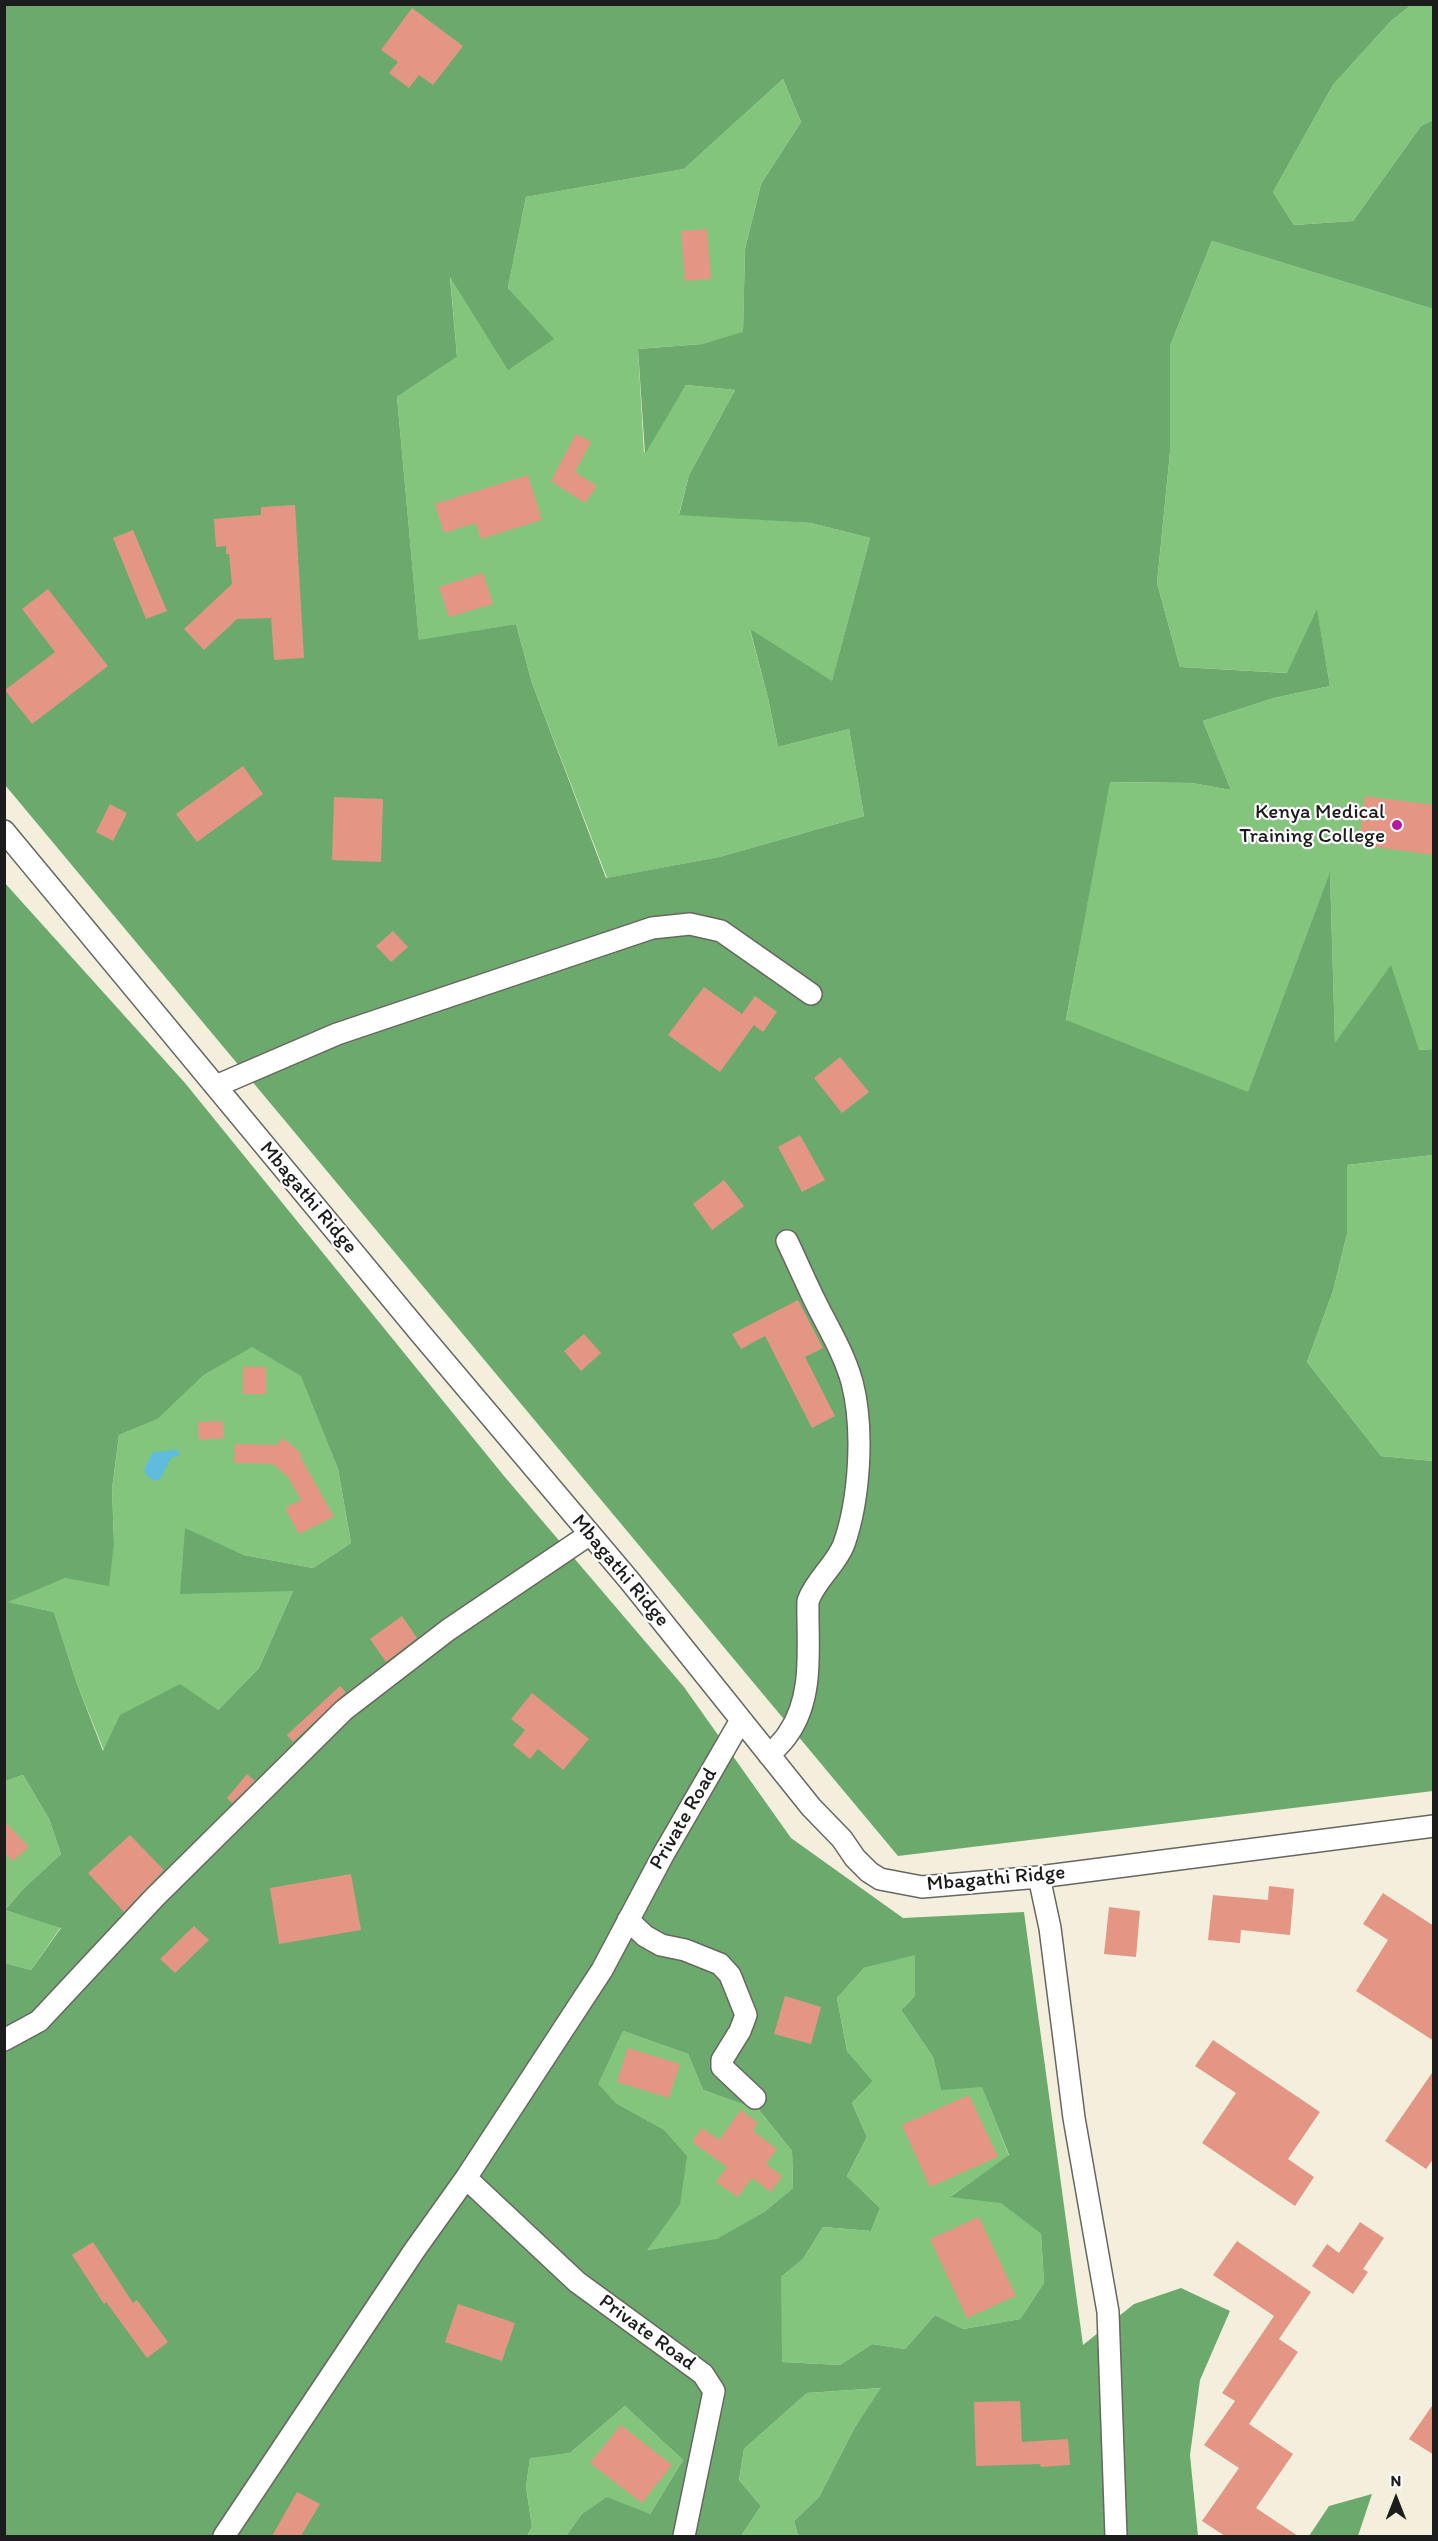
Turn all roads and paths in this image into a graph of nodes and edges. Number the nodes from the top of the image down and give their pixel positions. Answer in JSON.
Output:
{"nodes":[{"id":1,"x":4,"y":831,"type":"edge"},
{"id":2,"x":811,"y":994,"type":"dead end"},
{"id":3,"x":216,"y":1086,"type":"junction"},
{"id":4,"x":787,"y":1241,"type":"dead end"},
{"id":5,"x":590,"y":1534,"type":"junction"},
{"id":6,"x":741,"y":1720,"type":"junction"},
{"id":7,"x":769,"y":1755,"type":"junction"},
{"id":8,"x":1434,"y":1826,"type":"edge"},
{"id":9,"x":1039,"y":1878,"type":"junction"},
{"id":10,"x":628,"y":1920,"type":"junction"},
{"id":11,"x":4,"y":2040,"type":"edge"},
{"id":12,"x":754,"y":2098,"type":"dead end"},
{"id":13,"x":466,"y":2178,"type":"junction"},
{"id":14,"x":224,"y":2536,"type":"edge"},
{"id":15,"x":684,"y":2536,"type":"edge"},
{"id":16,"x":1116,"y":2536,"type":"edge"}],
"edges":[{"from":1,"to":3,"type":"street","name":"Mbagathi Ridge"},
{"from":2,"to":3,"type":"street"},
{"from":3,"to":5,"type":"street","name":"Mbagathi Ridge"},
{"from":4,"to":7,"type":"street"},
{"from":5,"to":6,"type":"street","name":"Mbagathi Ridge"},
{"from":5,"to":11,"type":"street"},
{"from":6,"to":7,"type":"street","name":"Mbagathi Ridge"},
{"from":6,"to":10,"type":"street","name":"Private Road"},
{"from":7,"to":9,"type":"street","name":"Mbagathi Ridge"},
{"from":8,"to":9,"type":"street","name":"Mbagathi Ridge"},
{"from":9,"to":16,"type":"street"},
{"from":10,"to":12,"type":"street"},
{"from":10,"to":13,"type":"street","name":"Private Road"},
{"from":13,"to":14,"type":"street","name":"Private Road"},
{"from":13,"to":15,"type":"street","name":"Private Road"}]}
